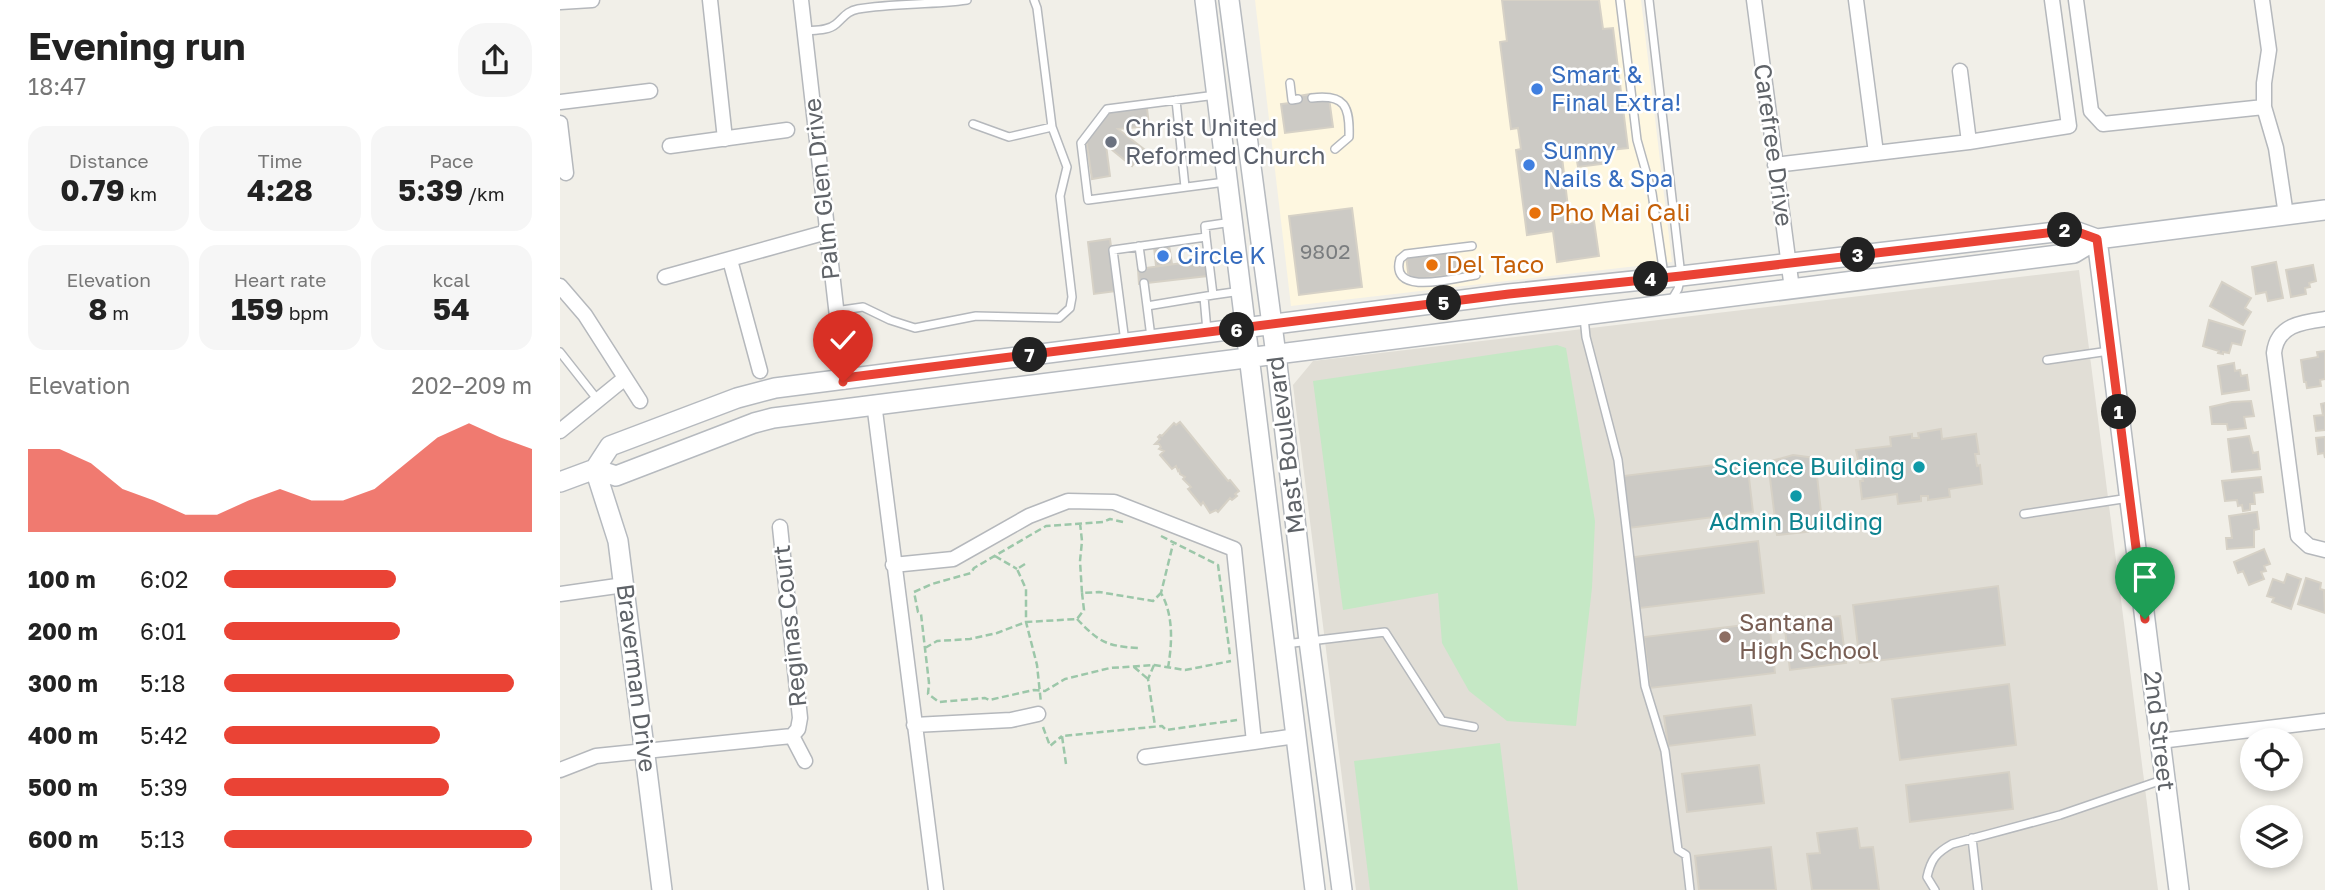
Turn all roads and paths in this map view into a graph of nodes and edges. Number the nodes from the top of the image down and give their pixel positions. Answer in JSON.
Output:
{"nodes":[{"id":1,"x":592,"y":0,"type":"edge"},
{"id":2,"x":710,"y":0,"type":"edge"},
{"id":3,"x":801,"y":0,"type":"edge"},
{"id":4,"x":967,"y":0,"type":"edge"},
{"id":5,"x":1034,"y":0,"type":"edge"},
{"id":6,"x":1205,"y":0,"type":"edge"},
{"id":7,"x":1229,"y":0,"type":"edge"},
{"id":8,"x":1620,"y":0,"type":"edge"},
{"id":9,"x":1649,"y":0,"type":"edge"},
{"id":10,"x":1754,"y":0,"type":"edge"},
{"id":11,"x":1856,"y":0,"type":"edge"},
{"id":12,"x":2052,"y":0,"type":"edge"},
{"id":13,"x":2076,"y":0,"type":"edge"},
{"id":14,"x":2262,"y":0,"type":"edge"},
{"id":15,"x":560,"y":2,"type":"edge"},
{"id":16,"x":805,"y":31,"type":"junction"},
{"id":17,"x":1961,"y":71,"type":"dead end"},
{"id":18,"x":1290,"y":83,"type":"dead end"},
{"id":19,"x":650,"y":91,"type":"dead end"},
{"id":20,"x":1217,"y":95,"type":"junction"},
{"id":21,"x":1312,"y":97,"type":"dead end"},
{"id":22,"x":1298,"y":99,"type":"dead end"},
{"id":23,"x":1176,"y":100,"type":"junction"},
{"id":24,"x":560,"y":102,"type":"edge"},
{"id":25,"x":2264,"y":107,"type":"junction"},
{"id":26,"x":560,"y":122,"type":"edge"},
{"id":27,"x":973,"y":124,"type":"dead end"},
{"id":28,"x":1052,"y":127,"type":"junction"},
{"id":29,"x":787,"y":130,"type":"dead end"},
{"id":30,"x":725,"y":139,"type":"junction"},
{"id":31,"x":1969,"y":142,"type":"junction"},
{"id":32,"x":670,"y":145,"type":"dead end"},
{"id":33,"x":1335,"y":149,"type":"dead end"},
{"id":34,"x":1876,"y":153,"type":"junction"},
{"id":35,"x":1775,"y":165,"type":"junction"},
{"id":36,"x":566,"y":173,"type":"dead end"},
{"id":37,"x":1228,"y":182,"type":"junction"},
{"id":38,"x":1185,"y":187,"type":"junction"},
{"id":39,"x":2325,"y":210,"type":"edge"},
{"id":40,"x":2286,"y":215,"type":"junction"},
{"id":41,"x":1232,"y":221,"type":"junction"},
{"id":42,"x":827,"y":232,"type":"junction"},
{"id":43,"x":1206,"y":237,"type":"junction"},
{"id":44,"x":2097,"y":239,"type":"junction"},
{"id":45,"x":1139,"y":246,"type":"junction"},
{"id":46,"x":1472,"y":246,"type":"dead end"},
{"id":47,"x":730,"y":260,"type":"junction"},
{"id":48,"x":1789,"y":263,"type":"junction"},
{"id":49,"x":1142,"y":268,"type":"dead end"},
{"id":50,"x":1476,"y":275,"type":"dead end"},
{"id":51,"x":664,"y":277,"type":"dead end"},
{"id":52,"x":1673,"y":277,"type":"junction"},
{"id":53,"x":1144,"y":283,"type":"dead end"},
{"id":54,"x":560,"y":286,"type":"edge"},
{"id":55,"x":1792,"y":289,"type":"junction"},
{"id":56,"x":1241,"y":291,"type":"junction"},
{"id":57,"x":1208,"y":296,"type":"junction"},
{"id":58,"x":1668,"y":305,"type":"junction"},
{"id":59,"x":1147,"y":306,"type":"junction"},
{"id":60,"x":835,"y":311,"type":"junction"},
{"id":61,"x":1584,"y":316,"type":"junction"},
{"id":62,"x":2325,"y":318,"type":"edge"},
{"id":63,"x":1272,"y":326,"type":"junction"},
{"id":64,"x":1245,"y":329,"type":"junction"},
{"id":65,"x":1208,"y":333,"type":"junction"},
{"id":66,"x":1151,"y":340,"type":"junction"},
{"id":67,"x":1125,"y":343,"type":"junction"},
{"id":68,"x":2111,"y":351,"type":"junction"},
{"id":69,"x":560,"y":352,"type":"edge"},
{"id":70,"x":1276,"y":355,"type":"junction"},
{"id":71,"x":1249,"y":358,"type":"junction"},
{"id":72,"x":2047,"y":360,"type":"dead end"},
{"id":73,"x":760,"y":371,"type":"dead end"},
{"id":74,"x":625,"y":378,"type":"junction"},
{"id":75,"x":844,"y":378,"type":"junction"},
{"id":76,"x":597,"y":399,"type":"junction"},
{"id":77,"x":640,"y":401,"type":"dead end"},
{"id":78,"x":874,"y":404,"type":"junction"},
{"id":79,"x":754,"y":423,"type":"junction"},
{"id":80,"x":560,"y":432,"type":"edge"},
{"id":81,"x":595,"y":470,"type":"junction"},
{"id":82,"x":560,"y":482,"type":"edge"},
{"id":83,"x":2130,"y":498,"type":"junction"},
{"id":84,"x":2024,"y":514,"type":"dead end"},
{"id":85,"x":1080,"y":523,"type":"junction"},
{"id":86,"x":1134,"y":524,"type":"dead end"},
{"id":87,"x":780,"y":527,"type":"dead end"},
{"id":88,"x":1155,"y":532,"type":"dead end"},
{"id":89,"x":1173,"y":544,"type":"junction"},
{"id":90,"x":2325,"y":550,"type":"edge"},
{"id":91,"x":995,"y":556,"type":"junction"},
{"id":92,"x":1025,"y":564,"type":"dead end"},
{"id":93,"x":893,"y":565,"type":"junction"},
{"id":94,"x":1017,"y":569,"type":"junction"},
{"id":95,"x":624,"y":585,"type":"junction"},
{"id":96,"x":1082,"y":593,"type":"junction"},
{"id":97,"x":1161,"y":593,"type":"junction"},
{"id":98,"x":560,"y":594,"type":"edge"},
{"id":99,"x":1077,"y":619,"type":"junction"},
{"id":100,"x":1026,"y":622,"type":"junction"},
{"id":101,"x":1309,"y":641,"type":"junction"},
{"id":102,"x":1284,"y":644,"type":"junction"},
{"id":103,"x":925,"y":648,"type":"junction"},
{"id":104,"x":1138,"y":648,"type":"dead end"},
{"id":105,"x":1154,"y":665,"type":"junction"},
{"id":106,"x":1133,"y":667,"type":"junction"},
{"id":107,"x":1168,"y":668,"type":"junction"},
{"id":108,"x":1147,"y":678,"type":"junction"},
{"id":109,"x":1038,"y":690,"type":"junction"},
{"id":110,"x":1038,"y":714,"type":"dead end"},
{"id":111,"x":1238,"y":719,"type":"dead end"},
{"id":112,"x":2325,"y":721,"type":"edge"},
{"id":113,"x":914,"y":725,"type":"junction"},
{"id":114,"x":1155,"y":726,"type":"junction"},
{"id":115,"x":1475,"y":727,"type":"dead end"},
{"id":116,"x":792,"y":736,"type":"junction"},
{"id":117,"x":1296,"y":736,"type":"junction"},
{"id":118,"x":2161,"y":741,"type":"junction"},
{"id":119,"x":1254,"y":742,"type":"junction"},
{"id":120,"x":645,"y":751,"type":"junction"},
{"id":121,"x":1145,"y":757,"type":"dead end"},
{"id":122,"x":806,"y":761,"type":"dead end"},
{"id":123,"x":1066,"y":764,"type":"dead end"},
{"id":124,"x":560,"y":769,"type":"edge"},
{"id":125,"x":2165,"y":779,"type":"junction"},
{"id":126,"x":1972,"y":838,"type":"junction"},
{"id":127,"x":662,"y":890,"type":"edge"},
{"id":128,"x":936,"y":890,"type":"edge"},
{"id":129,"x":1315,"y":890,"type":"edge"},
{"id":130,"x":1342,"y":890,"type":"edge"},
{"id":131,"x":1690,"y":890,"type":"edge"},
{"id":132,"x":1935,"y":890,"type":"edge"},
{"id":133,"x":1978,"y":890,"type":"edge"},
{"id":134,"x":2179,"y":890,"type":"edge"}],
"edges":[{"from":1,"to":15,"type":"street"},
{"from":2,"to":30,"type":"street"},
{"from":3,"to":16,"type":"street","name":"Palm Glen Drive"},
{"from":4,"to":16,"type":"lane"},
{"from":5,"to":28,"type":"lane"},
{"from":6,"to":20,"type":"main road","name":"Mast Boulevard"},
{"from":7,"to":63,"type":"main road","name":"Mast Boulevard"},
{"from":8,"to":52,"type":"lane"},
{"from":9,"to":52,"type":"lane"},
{"from":10,"to":35,"type":"street","name":"Carefree Drive"},
{"from":11,"to":34,"type":"street"},
{"from":12,"to":31,"type":"street"},
{"from":13,"to":25,"type":"street"},
{"from":14,"to":25,"type":"street"},
{"from":16,"to":42,"type":"street","name":"Palm Glen Drive"},
{"from":17,"to":31,"type":"street"},
{"from":18,"to":22,"type":"lane"},
{"from":19,"to":24,"type":"street"},
{"from":20,"to":23,"type":"lane"},
{"from":20,"to":37,"type":"main road","name":"Mast Boulevard"},
{"from":21,"to":33,"type":"lane"},
{"from":23,"to":38,"type":"lane"},
{"from":23,"to":38,"type":"lane"},
{"from":25,"to":40,"type":"street"},
{"from":26,"to":36,"type":"street"},
{"from":27,"to":28,"type":"lane"},
{"from":28,"to":60,"type":"lane"},
{"from":29,"to":30,"type":"street"},
{"from":30,"to":32,"type":"street"},
{"from":31,"to":34,"type":"street"},
{"from":34,"to":35,"type":"street"},
{"from":35,"to":48,"type":"street","name":"Carefree Drive"},
{"from":37,"to":38,"type":"lane"},
{"from":37,"to":41,"type":"main road","name":"Mast Boulevard"},
{"from":39,"to":40,"type":"main road"},
{"from":40,"to":44,"type":"main road"},
{"from":41,"to":43,"type":"lane"},
{"from":41,"to":56,"type":"main road","name":"Mast Boulevard"},
{"from":42,"to":47,"type":"street"},
{"from":42,"to":60,"type":"street","name":"Palm Glen Drive"},
{"from":43,"to":45,"type":"lane"},
{"from":43,"to":57,"type":"lane"},
{"from":44,"to":48,"type":"main road"},
{"from":44,"to":55,"type":"main road"},
{"from":44,"to":68,"type":"main road","name":"2nd Street"},
{"from":45,"to":49,"type":"lane"},
{"from":45,"to":67,"type":"lane"},
{"from":46,"to":50,"type":"lane"},
{"from":47,"to":51,"type":"street"},
{"from":47,"to":73,"type":"street"},
{"from":48,"to":52,"type":"main road"},
{"from":48,"to":55,"type":"street","name":"Carefree Drive"},
{"from":52,"to":58,"type":"lane"},
{"from":52,"to":63,"type":"main road"},
{"from":53,"to":59,"type":"lane"},
{"from":54,"to":74,"type":"street"},
{"from":55,"to":58,"type":"main road"},
{"from":56,"to":57,"type":"lane"},
{"from":56,"to":64,"type":"main road","name":"Mast Boulevard"},
{"from":57,"to":59,"type":"lane"},
{"from":57,"to":65,"type":"lane"},
{"from":58,"to":61,"type":"main road"},
{"from":59,"to":66,"type":"lane"},
{"from":60,"to":75,"type":"street","name":"Palm Glen Drive"},
{"from":61,"to":70,"type":"main road"},
{"from":61,"to":131,"type":"lane"},
{"from":62,"to":90,"type":"street"},
{"from":63,"to":64,"type":"main road"},
{"from":63,"to":70,"type":"main road","name":"Mast Boulevard"},
{"from":64,"to":65,"type":"main road"},
{"from":64,"to":71,"type":"main road","name":"Mast Boulevard"},
{"from":65,"to":66,"type":"main road"},
{"from":66,"to":67,"type":"main road"},
{"from":67,"to":75,"type":"main road"},
{"from":68,"to":72,"type":"lane"},
{"from":68,"to":83,"type":"main road","name":"2nd Street"},
{"from":69,"to":76,"type":"lane"},
{"from":70,"to":71,"type":"main road"},
{"from":70,"to":101,"type":"main road","name":"Mast Boulevard"},
{"from":71,"to":78,"type":"main road"},
{"from":71,"to":102,"type":"main road","name":"Mast Boulevard"},
{"from":74,"to":76,"type":"street"},
{"from":74,"to":77,"type":"street"},
{"from":75,"to":79,"type":"main road"},
{"from":75,"to":81,"type":"main road"},
{"from":76,"to":80,"type":"street"},
{"from":78,"to":79,"type":"main road"},
{"from":78,"to":93,"type":"street"},
{"from":79,"to":81,"type":"main road"},
{"from":81,"to":82,"type":"main road"},
{"from":81,"to":95,"type":"main road","name":"Braverman Drive"},
{"from":83,"to":84,"type":"lane"},
{"from":83,"to":118,"type":"main road","name":"2nd Street"},
{"from":85,"to":86,"type":"path"},
{"from":85,"to":91,"type":"path"},
{"from":85,"to":96,"type":"path"},
{"from":87,"to":116,"type":"street","name":"Reginas Court"},
{"from":88,"to":89,"type":"path"},
{"from":89,"to":97,"type":"path"},
{"from":89,"to":107,"type":"path"},
{"from":91,"to":94,"type":"path"},
{"from":91,"to":103,"type":"path"},
{"from":92,"to":94,"type":"path"},
{"from":93,"to":113,"type":"street"},
{"from":93,"to":119,"type":"street"},
{"from":94,"to":100,"type":"path"},
{"from":95,"to":98,"type":"street"},
{"from":95,"to":120,"type":"main road","name":"Braverman Drive"},
{"from":96,"to":97,"type":"path"},
{"from":96,"to":99,"type":"path"},
{"from":97,"to":107,"type":"path"},
{"from":99,"to":100,"type":"path"},
{"from":99,"to":104,"type":"path"},
{"from":100,"to":103,"type":"path"},
{"from":100,"to":109,"type":"path"},
{"from":101,"to":102,"type":"lane"},
{"from":101,"to":115,"type":"lane"},
{"from":101,"to":130,"type":"main road","name":"Mast Boulevard"},
{"from":102,"to":117,"type":"main road","name":"Mast Boulevard"},
{"from":103,"to":109,"type":"path"},
{"from":105,"to":106,"type":"path"},
{"from":105,"to":107,"type":"path"},
{"from":105,"to":108,"type":"path"},
{"from":106,"to":108,"type":"path"},
{"from":106,"to":109,"type":"path"},
{"from":108,"to":114,"type":"path"},
{"from":110,"to":113,"type":"street"},
{"from":111,"to":114,"type":"path"},
{"from":112,"to":118,"type":"street"},
{"from":113,"to":128,"type":"street"},
{"from":114,"to":123,"type":"path"},
{"from":116,"to":120,"type":"street"},
{"from":116,"to":122,"type":"street","name":"Reginas Court"},
{"from":117,"to":119,"type":"street"},
{"from":117,"to":129,"type":"main road","name":"Mast Boulevard"},
{"from":118,"to":125,"type":"main road","name":"2nd Street"},
{"from":119,"to":121,"type":"street"},
{"from":120,"to":124,"type":"street"},
{"from":120,"to":127,"type":"main road","name":"Braverman Drive"},
{"from":125,"to":126,"type":"lane"},
{"from":125,"to":134,"type":"main road","name":"2nd Street"},
{"from":126,"to":132,"type":"lane"},
{"from":126,"to":133,"type":"lane"}]}
